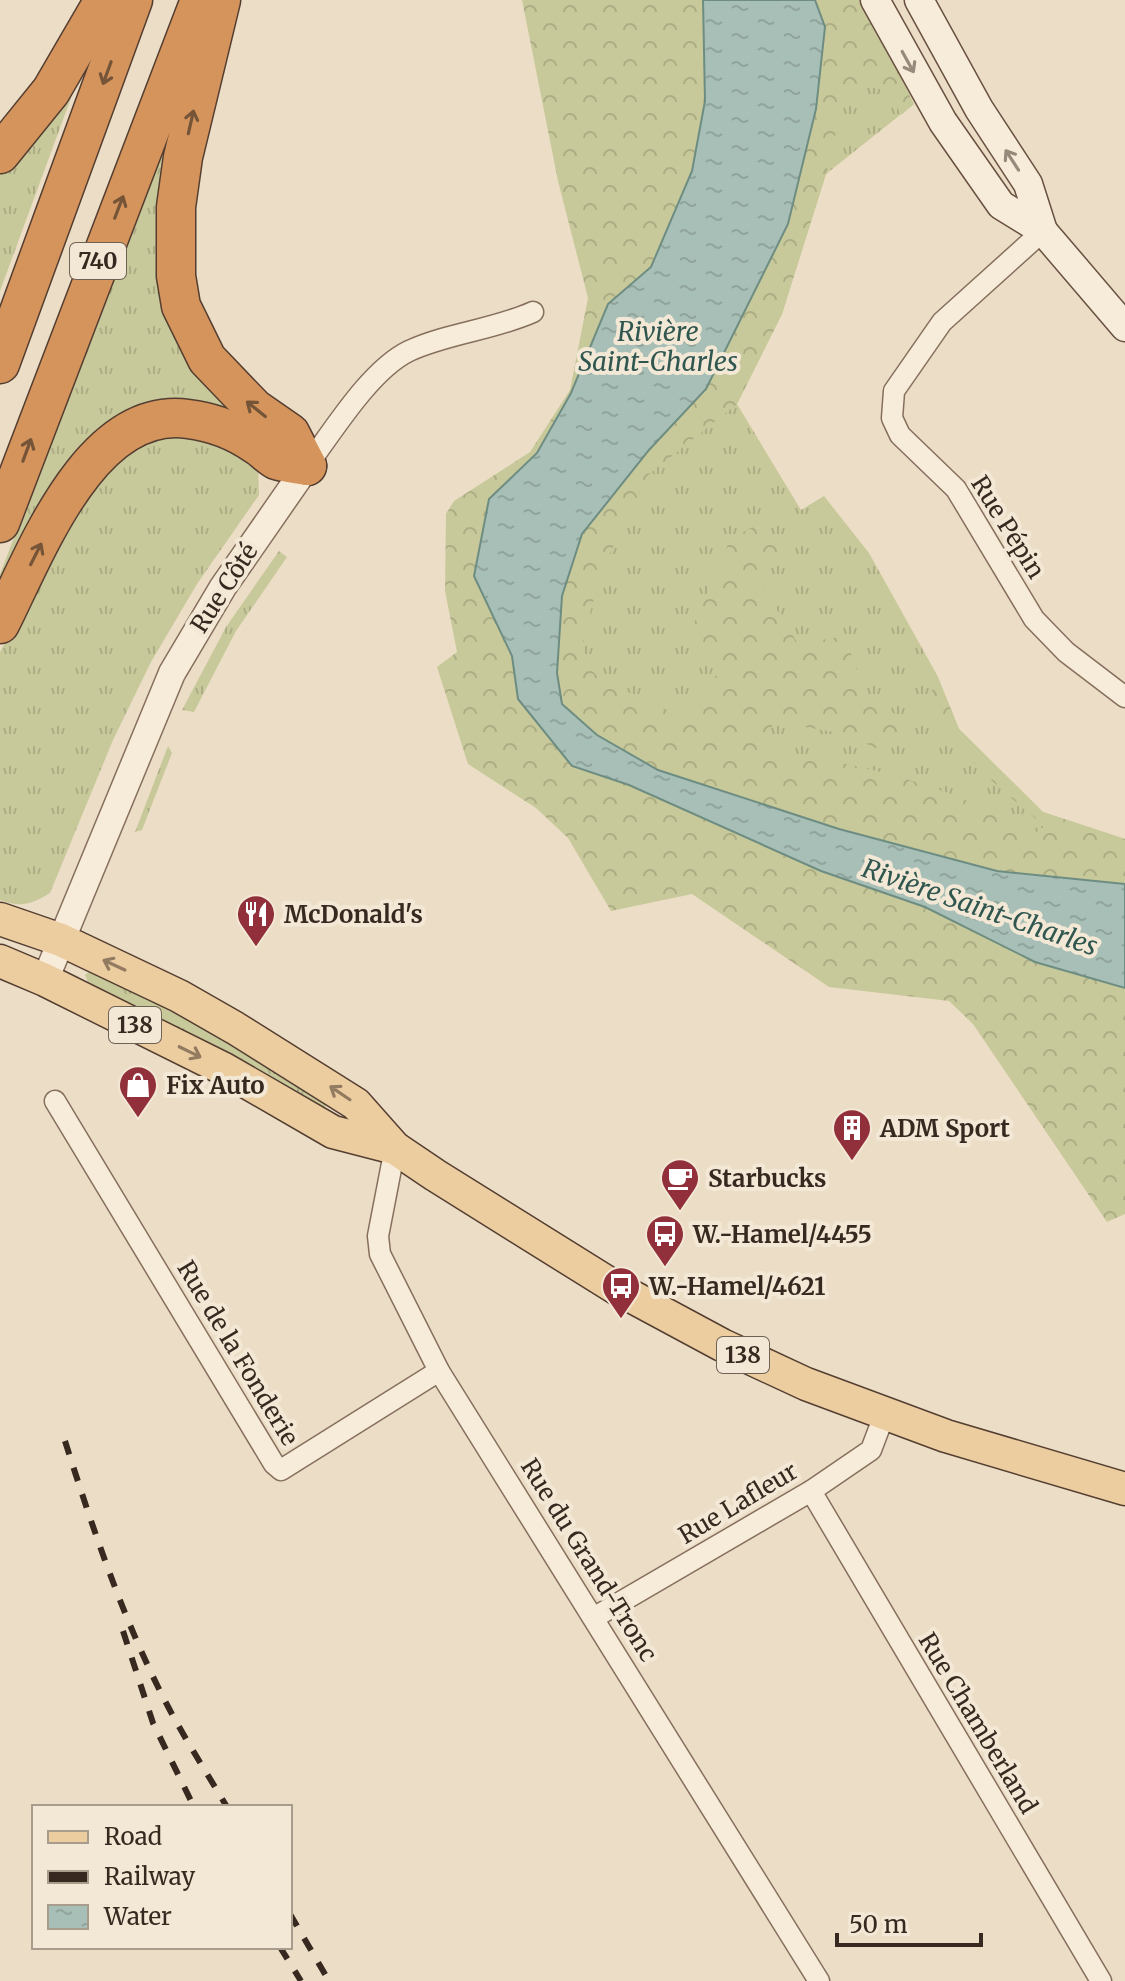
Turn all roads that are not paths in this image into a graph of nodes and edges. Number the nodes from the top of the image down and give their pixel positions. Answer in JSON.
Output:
{"nodes":[{"id":1,"x":104,"y":0,"type":"edge"},
{"id":2,"x":133,"y":0,"type":"edge"},
{"id":3,"x":200,"y":0,"type":"edge"},
{"id":4,"x":221,"y":0,"type":"edge"},
{"id":5,"x":875,"y":0,"type":"edge"},
{"id":6,"x":919,"y":0,"type":"edge"},
{"id":7,"x":0,"y":154,"type":"edge"},
{"id":8,"x":1043,"y":231,"type":"junction"},
{"id":9,"x":533,"y":312,"type":"dead end"},
{"id":10,"x":1125,"y":327,"type":"edge"},
{"id":11,"x":0,"y":364,"type":"edge"},
{"id":12,"x":307,"y":466,"type":"junction"},
{"id":13,"x":0,"y":523,"type":"edge"},
{"id":14,"x":0,"y":624,"type":"edge"},
{"id":15,"x":1125,"y":697,"type":"edge"},
{"id":16,"x":0,"y":919,"type":"edge"},
{"id":17,"x":61,"y":940,"type":"junction"},
{"id":18,"x":0,"y":961,"type":"edge"},
{"id":19,"x":45,"y":980,"type":"junction"},
{"id":20,"x":55,"y":1101,"type":"dead end"},
{"id":21,"x":395,"y":1148,"type":"junction"},
{"id":22,"x":439,"y":1371,"type":"junction"},
{"id":23,"x":885,"y":1413,"type":"junction"},
{"id":24,"x":1125,"y":1489,"type":"edge"},
{"id":25,"x":811,"y":1491,"type":"junction"},
{"id":26,"x":595,"y":1617,"type":"junction"},
{"id":27,"x":819,"y":1981,"type":"edge"},
{"id":28,"x":1101,"y":1981,"type":"edge"}],
"edges":[{"from":1,"to":7,"type":"highway"},
{"from":2,"to":11,"type":"highway","number":"740","one_way":true},
{"from":13,"to":3,"type":"highway","number":"740","one_way":true},
{"from":12,"to":4,"type":"highway","one_way":true},
{"from":5,"to":8,"type":"main road","one_way":true},
{"from":8,"to":6,"type":"main road","one_way":true},
{"from":8,"to":10,"type":"main road"},
{"from":8,"to":15,"type":"street","name":"Rue Pépin"},
{"from":9,"to":12,"type":"street","name":"Rue Côté"},
{"from":14,"to":12,"type":"highway","one_way":true},
{"from":12,"to":17,"type":"street","name":"Rue Côté"},
{"from":16,"to":17,"type":"main road","number":"138"},
{"from":17,"to":19,"type":"street","name":"Rue Côté"},
{"from":21,"to":17,"type":"main road","number":"138","one_way":true},
{"from":18,"to":19,"type":"main road","number":"138"},
{"from":19,"to":21,"type":"main road","number":"138","one_way":true},
{"from":20,"to":22,"type":"street","name":"Rue de la Fonderie"},
{"from":21,"to":22,"type":"street","name":"Rue du Grand-Tronc"},
{"from":21,"to":23,"type":"main road","number":"138"},
{"from":22,"to":26,"type":"street","name":"Rue du Grand-Tronc"},
{"from":23,"to":24,"type":"main road","number":"138"},
{"from":23,"to":25,"type":"street","name":"Rue Lafleur"},
{"from":25,"to":26,"type":"street","name":"Rue Lafleur"},
{"from":25,"to":28,"type":"street","name":"Rue Chamberland"},
{"from":26,"to":27,"type":"street","name":"Rue du Grand-Tronc"}]}
